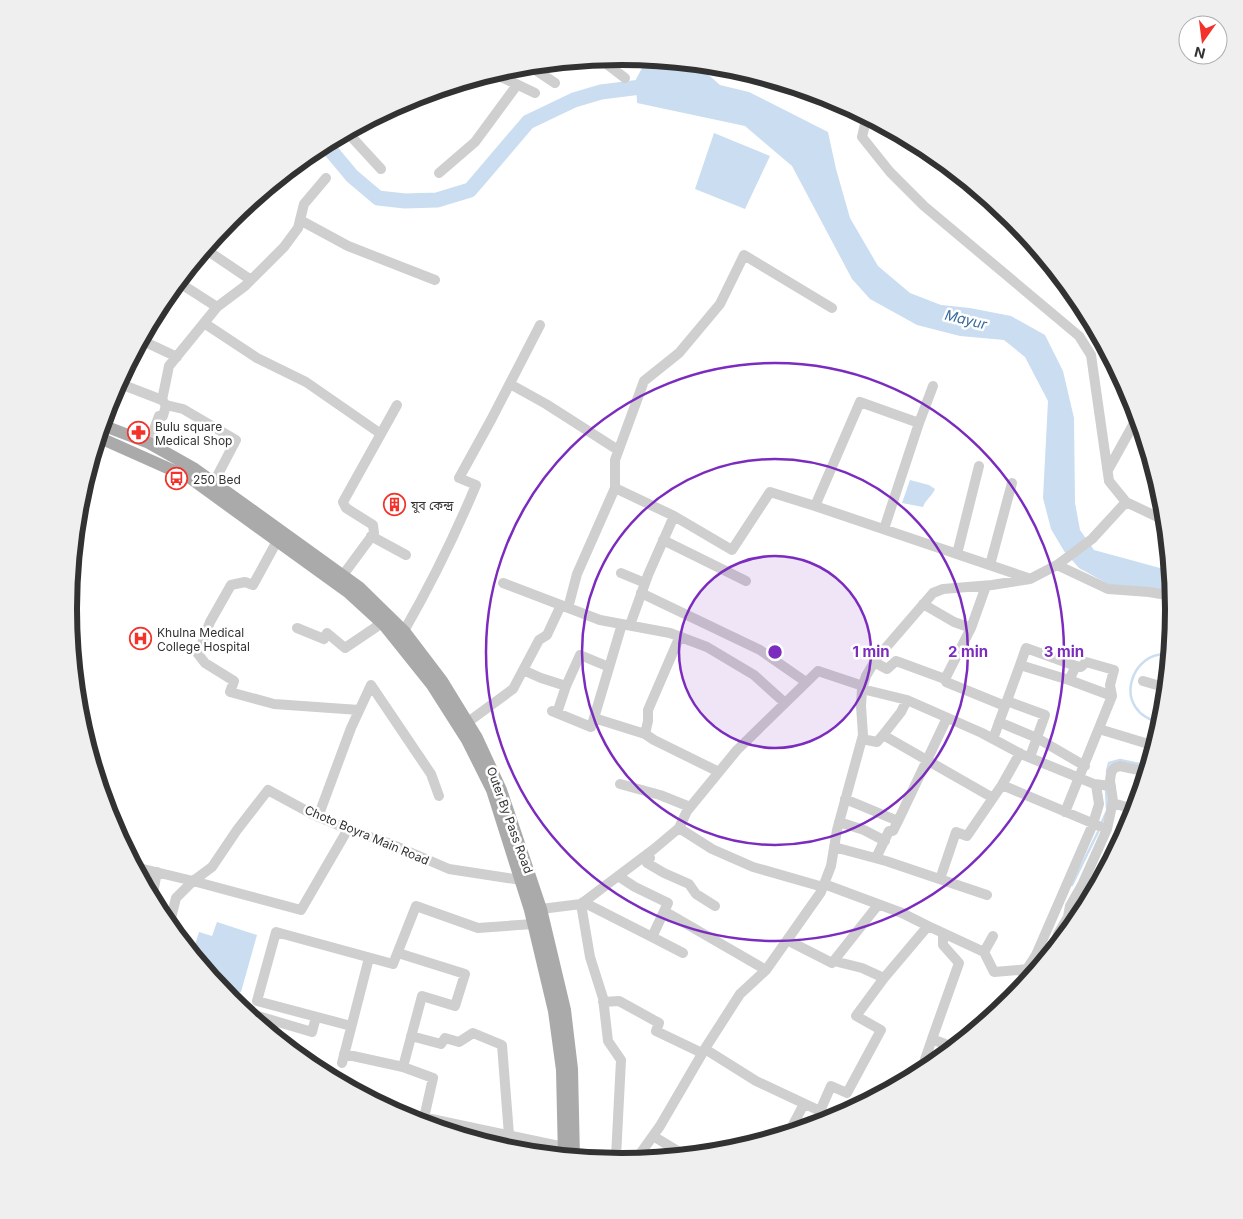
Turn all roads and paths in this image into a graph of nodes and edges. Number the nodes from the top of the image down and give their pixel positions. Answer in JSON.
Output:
{"nodes":[{"id":1,"x":609,"y":65,"type":"edge"},
{"id":2,"x":538,"y":72,"type":"edge"},
{"id":3,"x":503,"y":78,"type":"edge"},
{"id":4,"x":625,"y":78,"type":"dead end"},
{"id":5,"x":556,"y":83,"type":"dead end"},
{"id":6,"x":517,"y":85,"type":"junction"},
{"id":7,"x":535,"y":93,"type":"dead end"},
{"id":8,"x":865,"y":123,"type":"edge"},
{"id":9,"x":351,"y":137,"type":"edge"},
{"id":10,"x":381,"y":169,"type":"dead end"},
{"id":11,"x":439,"y":173,"type":"dead end"},
{"id":12,"x":326,"y":178,"type":"dead end"},
{"id":13,"x":300,"y":220,"type":"junction"},
{"id":14,"x":210,"y":252,"type":"edge"},
{"id":15,"x":251,"y":280,"type":"junction"},
{"id":16,"x":436,"y":280,"type":"dead end"},
{"id":17,"x":184,"y":286,"type":"edge"},
{"id":18,"x":217,"y":307,"type":"junction"},
{"id":19,"x":832,"y":308,"type":"dead end"},
{"id":20,"x":204,"y":323,"type":"junction"},
{"id":21,"x":540,"y":325,"type":"dead end"},
{"id":22,"x":147,"y":343,"type":"edge"},
{"id":23,"x":177,"y":356,"type":"junction"},
{"id":24,"x":510,"y":384,"type":"junction"},
{"id":25,"x":125,"y":386,"type":"edge"},
{"id":26,"x":933,"y":386,"type":"dead end"},
{"id":27,"x":164,"y":402,"type":"junction"},
{"id":28,"x":397,"y":406,"type":"dead end"},
{"id":29,"x":919,"y":423,"type":"junction"},
{"id":30,"x":1133,"y":424,"type":"edge"},
{"id":31,"x":108,"y":427,"type":"edge"},
{"id":32,"x":381,"y":434,"type":"junction"},
{"id":33,"x":104,"y":440,"type":"edge"},
{"id":34,"x":149,"y":443,"type":"junction"},
{"id":35,"x":618,"y":450,"type":"junction"},
{"id":36,"x":979,"y":466,"type":"dead end"},
{"id":37,"x":1108,"y":470,"type":"junction"},
{"id":38,"x":214,"y":482,"type":"junction"},
{"id":39,"x":1012,"y":483,"type":"dead end"},
{"id":40,"x":615,"y":488,"type":"junction"},
{"id":41,"x":1126,"y":502,"type":"junction"},
{"id":42,"x":815,"y":506,"type":"junction"},
{"id":43,"x":674,"y":516,"type":"junction"},
{"id":44,"x":1158,"y":517,"type":"edge"},
{"id":45,"x":884,"y":529,"type":"junction"},
{"id":46,"x":371,"y":536,"type":"junction"},
{"id":47,"x":663,"y":540,"type":"junction"},
{"id":48,"x":277,"y":541,"type":"junction"},
{"id":49,"x":957,"y":554,"type":"junction"},
{"id":50,"x":406,"y":555,"type":"dead end"},
{"id":51,"x":1061,"y":562,"type":"junction"},
{"id":52,"x":990,"y":566,"type":"junction"},
{"id":53,"x":621,"y":573,"type":"dead end"},
{"id":54,"x":343,"y":575,"type":"junction"},
{"id":55,"x":1030,"y":579,"type":"junction"},
{"id":56,"x":746,"y":581,"type":"dead end"},
{"id":57,"x":503,"y":584,"type":"dead end"},
{"id":58,"x":986,"y":586,"type":"junction"},
{"id":59,"x":643,"y":588,"type":"junction"},
{"id":60,"x":1166,"y":595,"type":"edge"},
{"id":61,"x":923,"y":604,"type":"junction"},
{"id":62,"x":565,"y":607,"type":"junction"},
{"id":63,"x":382,"y":623,"type":"junction"},
{"id":64,"x":626,"y":625,"type":"junction"},
{"id":65,"x":297,"y":628,"type":"dead end"},
{"id":66,"x":971,"y":628,"type":"junction"},
{"id":67,"x":404,"y":631,"type":"junction"},
{"id":68,"x":680,"y":636,"type":"junction"},
{"id":69,"x":874,"y":662,"type":"junction"},
{"id":70,"x":1020,"y":665,"type":"junction"},
{"id":71,"x":1076,"y":666,"type":"junction"},
{"id":72,"x":610,"y":667,"type":"junction"},
{"id":73,"x":523,"y":670,"type":"junction"},
{"id":74,"x":945,"y":679,"type":"junction"},
{"id":75,"x":1069,"y":680,"type":"junction"},
{"id":76,"x":1144,"y":681,"type":"dead end"},
{"id":77,"x":806,"y":682,"type":"junction"},
{"id":78,"x":566,"y":686,"type":"junction"},
{"id":79,"x":1160,"y":686,"type":"edge"},
{"id":80,"x":863,"y":687,"type":"junction"},
{"id":81,"x":1112,"y":696,"type":"junction"},
{"id":82,"x":906,"y":700,"type":"junction"},
{"id":83,"x":785,"y":703,"type":"junction"},
{"id":84,"x":1006,"y":703,"type":"junction"},
{"id":85,"x":359,"y":710,"type":"junction"},
{"id":86,"x":594,"y":718,"type":"junction"},
{"id":87,"x":947,"y":718,"type":"junction"},
{"id":88,"x":468,"y":722,"type":"junction"},
{"id":89,"x":999,"y":722,"type":"junction"},
{"id":90,"x":1099,"y":729,"type":"junction"},
{"id":91,"x":645,"y":734,"type":"junction"},
{"id":92,"x":884,"y":735,"type":"junction"},
{"id":93,"x":1037,"y":738,"type":"junction"},
{"id":94,"x":862,"y":739,"type":"junction"},
{"id":95,"x":993,"y":739,"type":"junction"},
{"id":96,"x":1149,"y":744,"type":"edge"},
{"id":97,"x":1020,"y":753,"type":"junction"},
{"id":98,"x":1030,"y":758,"type":"junction"},
{"id":99,"x":926,"y":760,"type":"junction"},
{"id":100,"x":1085,"y":766,"type":"junction"},
{"id":101,"x":1141,"y":771,"type":"edge"},
{"id":102,"x":719,"y":772,"type":"junction"},
{"id":103,"x":1080,"y":778,"type":"junction"},
{"id":104,"x":620,"y":784,"type":"dead end"},
{"id":105,"x":1002,"y":785,"type":"junction"},
{"id":106,"x":1098,"y":785,"type":"junction"},
{"id":107,"x":1111,"y":786,"type":"junction"},
{"id":108,"x":439,"y":796,"type":"dead end"},
{"id":109,"x":993,"y":798,"type":"junction"},
{"id":110,"x":845,"y":799,"type":"junction"},
{"id":111,"x":1112,"y":802,"type":"junction"},
{"id":112,"x":690,"y":808,"type":"junction"},
{"id":113,"x":1129,"y":808,"type":"edge"},
{"id":114,"x":1065,"y":812,"type":"junction"},
{"id":115,"x":318,"y":816,"type":"junction"},
{"id":116,"x":898,"y":821,"type":"junction"},
{"id":117,"x":839,"y":822,"type":"junction"},
{"id":118,"x":1095,"y":824,"type":"junction"},
{"id":119,"x":678,"y":828,"type":"junction"},
{"id":120,"x":348,"y":829,"type":"junction"},
{"id":121,"x":1107,"y":829,"type":"junction"},
{"id":122,"x":885,"y":841,"type":"junction"},
{"id":123,"x":834,"y":846,"type":"junction"},
{"id":124,"x":647,"y":854,"type":"junction"},
{"id":125,"x":876,"y":858,"type":"junction"},
{"id":126,"x":143,"y":869,"type":"edge"},
{"id":127,"x":157,"y":872,"type":"junction"},
{"id":128,"x":618,"y":876,"type":"junction"},
{"id":129,"x":940,"y":879,"type":"junction"},
{"id":130,"x":520,"y":880,"type":"junction"},
{"id":131,"x":193,"y":881,"type":"junction"},
{"id":132,"x":823,"y":886,"type":"junction"},
{"id":133,"x":154,"y":888,"type":"edge"},
{"id":134,"x":987,"y":895,"type":"dead end"},
{"id":135,"x":582,"y":903,"type":"junction"},
{"id":136,"x":878,"y":904,"type":"junction"},
{"id":137,"x":715,"y":906,"type":"dead end"},
{"id":138,"x":541,"y":909,"type":"junction"},
{"id":139,"x":664,"y":911,"type":"junction"},
{"id":140,"x":1072,"y":915,"type":"edge"},
{"id":141,"x":172,"y":916,"type":"edge"},
{"id":142,"x":533,"y":924,"type":"junction"},
{"id":143,"x":928,"y":926,"type":"junction"},
{"id":144,"x":943,"y":933,"type":"junction"},
{"id":145,"x":993,"y":936,"type":"dead end"},
{"id":146,"x":654,"y":938,"type":"junction"},
{"id":147,"x":787,"y":940,"type":"junction"},
{"id":148,"x":984,"y":952,"type":"junction"},
{"id":149,"x":398,"y":953,"type":"junction"},
{"id":150,"x":683,"y":953,"type":"dead end"},
{"id":151,"x":369,"y":958,"type":"junction"},
{"id":152,"x":834,"y":960,"type":"junction"},
{"id":153,"x":766,"y":970,"type":"junction"},
{"id":154,"x":1018,"y":970,"type":"junction"},
{"id":155,"x":1027,"y":974,"type":"edge"},
{"id":156,"x":884,"y":978,"type":"junction"},
{"id":157,"x":603,"y":1002,"type":"junction"},
{"id":158,"x":259,"y":1016,"type":"edge"},
{"id":159,"x":316,"y":1017,"type":"junction"},
{"id":160,"x":352,"y":1026,"type":"junction"},
{"id":161,"x":411,"y":1036,"type":"junction"},
{"id":162,"x":932,"y":1039,"type":"junction"},
{"id":163,"x":947,"y":1045,"type":"edge"},
{"id":164,"x":703,"y":1051,"type":"junction"},
{"id":165,"x":924,"y":1062,"type":"edge"},
{"id":166,"x":403,"y":1067,"type":"junction"},
{"id":167,"x":804,"y":1104,"type":"junction"},
{"id":168,"x":820,"y":1111,"type":"junction"},
{"id":169,"x":827,"y":1114,"type":"edge"},
{"id":170,"x":424,"y":1118,"type":"edge"},
{"id":171,"x":430,"y":1119,"type":"edge"},
{"id":172,"x":792,"y":1126,"type":"edge"},
{"id":173,"x":509,"y":1135,"type":"junction"},
{"id":174,"x":653,"y":1136,"type":"junction"},
{"id":175,"x":557,"y":1150,"type":"edge"},
{"id":176,"x":564,"y":1151,"type":"edge"},
{"id":177,"x":677,"y":1151,"type":"edge"},
{"id":178,"x":574,"y":1152,"type":"edge"},
{"id":179,"x":640,"y":1153,"type":"edge"},
{"id":180,"x":616,"y":1154,"type":"edge"}],
"edges":[{"from":1,"to":4,"type":"street"},
{"from":2,"to":5,"type":"street"},
{"from":3,"to":6,"type":"street"},
{"from":6,"to":7,"type":"street"},
{"from":6,"to":11,"type":"street"},
{"from":8,"to":37,"type":"street"},
{"from":9,"to":10,"type":"street"},
{"from":12,"to":13,"type":"street"},
{"from":13,"to":15,"type":"street"},
{"from":13,"to":16,"type":"street"},
{"from":14,"to":15,"type":"street"},
{"from":15,"to":18,"type":"street"},
{"from":17,"to":18,"type":"street"},
{"from":18,"to":20,"type":"street"},
{"from":19,"to":35,"type":"street"},
{"from":20,"to":23,"type":"street"},
{"from":20,"to":32,"type":"street"},
{"from":21,"to":24,"type":"street"},
{"from":22,"to":23,"type":"street"},
{"from":23,"to":27,"type":"street"},
{"from":24,"to":35,"type":"street"},
{"from":24,"to":67,"type":"street"},
{"from":25,"to":27,"type":"street"},
{"from":26,"to":29,"type":"street"},
{"from":27,"to":34,"type":"street"},
{"from":27,"to":38,"type":"street"},
{"from":28,"to":32,"type":"street"},
{"from":29,"to":42,"type":"street"},
{"from":29,"to":45,"type":"street"},
{"from":30,"to":37,"type":"street"},
{"from":31,"to":34,"type":"main road","name":"Outer By Pass Road"},
{"from":32,"to":46,"type":"street"},
{"from":33,"to":48,"type":"main road","name":"Outer By Pass Road"},
{"from":34,"to":38,"type":"main road","name":"Outer By Pass Road"},
{"from":35,"to":40,"type":"street"},
{"from":36,"to":49,"type":"street"},
{"from":37,"to":41,"type":"street"},
{"from":38,"to":54,"type":"main road","name":"Outer By Pass Road"},
{"from":39,"to":52,"type":"street"},
{"from":40,"to":43,"type":"street"},
{"from":40,"to":62,"type":"street"},
{"from":41,"to":44,"type":"street"},
{"from":41,"to":51,"type":"street"},
{"from":42,"to":43,"type":"street"},
{"from":42,"to":45,"type":"street"},
{"from":43,"to":47,"type":"street"},
{"from":45,"to":49,"type":"street"},
{"from":46,"to":50,"type":"street"},
{"from":46,"to":54,"type":"street"},
{"from":47,"to":56,"type":"street"},
{"from":47,"to":59,"type":"street"},
{"from":48,"to":63,"type":"main road","name":"Outer By Pass Road"},
{"from":48,"to":85,"type":"street"},
{"from":49,"to":52,"type":"street"},
{"from":51,"to":55,"type":"street"},
{"from":51,"to":60,"type":"street"},
{"from":52,"to":55,"type":"street"},
{"from":53,"to":59,"type":"street"},
{"from":54,"to":67,"type":"main road","name":"Outer By Pass Road"},
{"from":55,"to":58,"type":"street"},
{"from":57,"to":62,"type":"street"},
{"from":58,"to":61,"type":"street"},
{"from":58,"to":66,"type":"street"},
{"from":59,"to":64,"type":"street"},
{"from":59,"to":77,"type":"street"},
{"from":61,"to":66,"type":"street"},
{"from":61,"to":69,"type":"street"},
{"from":62,"to":64,"type":"street"},
{"from":62,"to":73,"type":"street"},
{"from":63,"to":65,"type":"street"},
{"from":63,"to":130,"type":"main road","name":"Outer By Pass Road"},
{"from":64,"to":68,"type":"street"},
{"from":64,"to":72,"type":"street"},
{"from":66,"to":74,"type":"street"},
{"from":67,"to":88,"type":"main road","name":"Outer By Pass Road"},
{"from":68,"to":83,"type":"street"},
{"from":68,"to":91,"type":"street"},
{"from":69,"to":74,"type":"street"},
{"from":69,"to":80,"type":"street"},
{"from":70,"to":71,"type":"street"},
{"from":70,"to":75,"type":"street"},
{"from":70,"to":84,"type":"street"},
{"from":71,"to":75,"type":"street"},
{"from":71,"to":81,"type":"street"},
{"from":72,"to":78,"type":"street"},
{"from":72,"to":86,"type":"street"},
{"from":73,"to":78,"type":"street"},
{"from":73,"to":88,"type":"street"},
{"from":74,"to":84,"type":"street"},
{"from":75,"to":81,"type":"street"},
{"from":76,"to":79,"type":"street"},
{"from":77,"to":80,"type":"street"},
{"from":77,"to":83,"type":"street"},
{"from":78,"to":86,"type":"street"},
{"from":80,"to":82,"type":"street"},
{"from":80,"to":94,"type":"street"},
{"from":81,"to":90,"type":"street"},
{"from":82,"to":87,"type":"street"},
{"from":82,"to":92,"type":"street"},
{"from":83,"to":102,"type":"street"},
{"from":84,"to":89,"type":"street"},
{"from":84,"to":93,"type":"street"},
{"from":85,"to":108,"type":"street"},
{"from":85,"to":115,"type":"street"},
{"from":86,"to":91,"type":"street"},
{"from":87,"to":95,"type":"street"},
{"from":87,"to":99,"type":"street"},
{"from":88,"to":138,"type":"main road","name":"Outer By Pass Road"},
{"from":89,"to":93,"type":"street"},
{"from":89,"to":95,"type":"street"},
{"from":90,"to":96,"type":"street"},
{"from":90,"to":100,"type":"street"},
{"from":91,"to":102,"type":"street"},
{"from":92,"to":94,"type":"street"},
{"from":92,"to":99,"type":"street"},
{"from":93,"to":98,"type":"street"},
{"from":93,"to":100,"type":"street"},
{"from":94,"to":110,"type":"street"},
{"from":95,"to":97,"type":"street"},
{"from":97,"to":98,"type":"street"},
{"from":97,"to":105,"type":"street"},
{"from":98,"to":103,"type":"street"},
{"from":99,"to":109,"type":"street"},
{"from":99,"to":116,"type":"street"},
{"from":100,"to":103,"type":"street"},
{"from":101,"to":107,"type":"street"},
{"from":102,"to":112,"type":"street"},
{"from":103,"to":106,"type":"street"},
{"from":103,"to":114,"type":"street"},
{"from":104,"to":112,"type":"street"},
{"from":105,"to":109,"type":"street"},
{"from":105,"to":114,"type":"street"},
{"from":106,"to":107,"type":"street"},
{"from":106,"to":118,"type":"street"},
{"from":107,"to":111,"type":"street"},
{"from":109,"to":129,"type":"street"},
{"from":110,"to":116,"type":"street"},
{"from":110,"to":117,"type":"street"},
{"from":111,"to":113,"type":"street"},
{"from":111,"to":121,"type":"street"},
{"from":112,"to":119,"type":"street"},
{"from":114,"to":118,"type":"street"},
{"from":115,"to":120,"type":"street","name":"Choto Boyra Main Road"},
{"from":115,"to":131,"type":"street","name":"Choto Boyra Main Road"},
{"from":116,"to":122,"type":"street"},
{"from":117,"to":122,"type":"street"},
{"from":117,"to":123,"type":"street"},
{"from":118,"to":121,"type":"street"},
{"from":118,"to":154,"type":"street"},
{"from":119,"to":124,"type":"street"},
{"from":119,"to":132,"type":"street"},
{"from":120,"to":130,"type":"street","name":"Choto Boyra Main Road"},
{"from":120,"to":131,"type":"street"},
{"from":121,"to":140,"type":"street"},
{"from":122,"to":125,"type":"street"},
{"from":123,"to":125,"type":"street"},
{"from":123,"to":132,"type":"street"},
{"from":124,"to":128,"type":"street"},
{"from":124,"to":137,"type":"street"},
{"from":125,"to":129,"type":"street"},
{"from":126,"to":127,"type":"street"},
{"from":127,"to":131,"type":"street"},
{"from":127,"to":133,"type":"street"},
{"from":128,"to":135,"type":"street"},
{"from":128,"to":139,"type":"street"},
{"from":129,"to":134,"type":"street"},
{"from":130,"to":142,"type":"main road","name":"Outer By Pass Road"},
{"from":131,"to":141,"type":"street","name":"Choto Boyra Main Road"},
{"from":132,"to":136,"type":"street"},
{"from":132,"to":147,"type":"street"},
{"from":135,"to":138,"type":"street"},
{"from":135,"to":146,"type":"street"},
{"from":135,"to":157,"type":"street"},
{"from":136,"to":143,"type":"street"},
{"from":136,"to":152,"type":"street"},
{"from":138,"to":178,"type":"main road","name":"Outer By Pass Road"},
{"from":139,"to":146,"type":"street"},
{"from":139,"to":153,"type":"street"},
{"from":142,"to":149,"type":"street"},
{"from":142,"to":176,"type":"main road","name":"Outer By Pass Road"},
{"from":143,"to":144,"type":"street"},
{"from":143,"to":156,"type":"street"},
{"from":144,"to":148,"type":"street"},
{"from":144,"to":162,"type":"street"},
{"from":145,"to":148,"type":"street"},
{"from":146,"to":150,"type":"street"},
{"from":147,"to":152,"type":"street"},
{"from":147,"to":153,"type":"street"},
{"from":148,"to":154,"type":"street"},
{"from":149,"to":151,"type":"street"},
{"from":149,"to":161,"type":"street"},
{"from":151,"to":159,"type":"street"},
{"from":151,"to":160,"type":"street"},
{"from":152,"to":156,"type":"street"},
{"from":153,"to":164,"type":"street"},
{"from":154,"to":155,"type":"street"},
{"from":156,"to":168,"type":"street"},
{"from":157,"to":164,"type":"street"},
{"from":157,"to":180,"type":"street"},
{"from":158,"to":159,"type":"street"},
{"from":159,"to":160,"type":"street"},
{"from":160,"to":166,"type":"street"},
{"from":161,"to":166,"type":"street"},
{"from":161,"to":173,"type":"street"},
{"from":162,"to":163,"type":"street"},
{"from":162,"to":165,"type":"street"},
{"from":164,"to":167,"type":"street"},
{"from":164,"to":174,"type":"street"},
{"from":166,"to":170,"type":"street"},
{"from":167,"to":168,"type":"street"},
{"from":167,"to":172,"type":"street"},
{"from":168,"to":169,"type":"street"},
{"from":171,"to":173,"type":"street"},
{"from":173,"to":175,"type":"street"},
{"from":174,"to":177,"type":"street"},
{"from":174,"to":179,"type":"street"}]}
